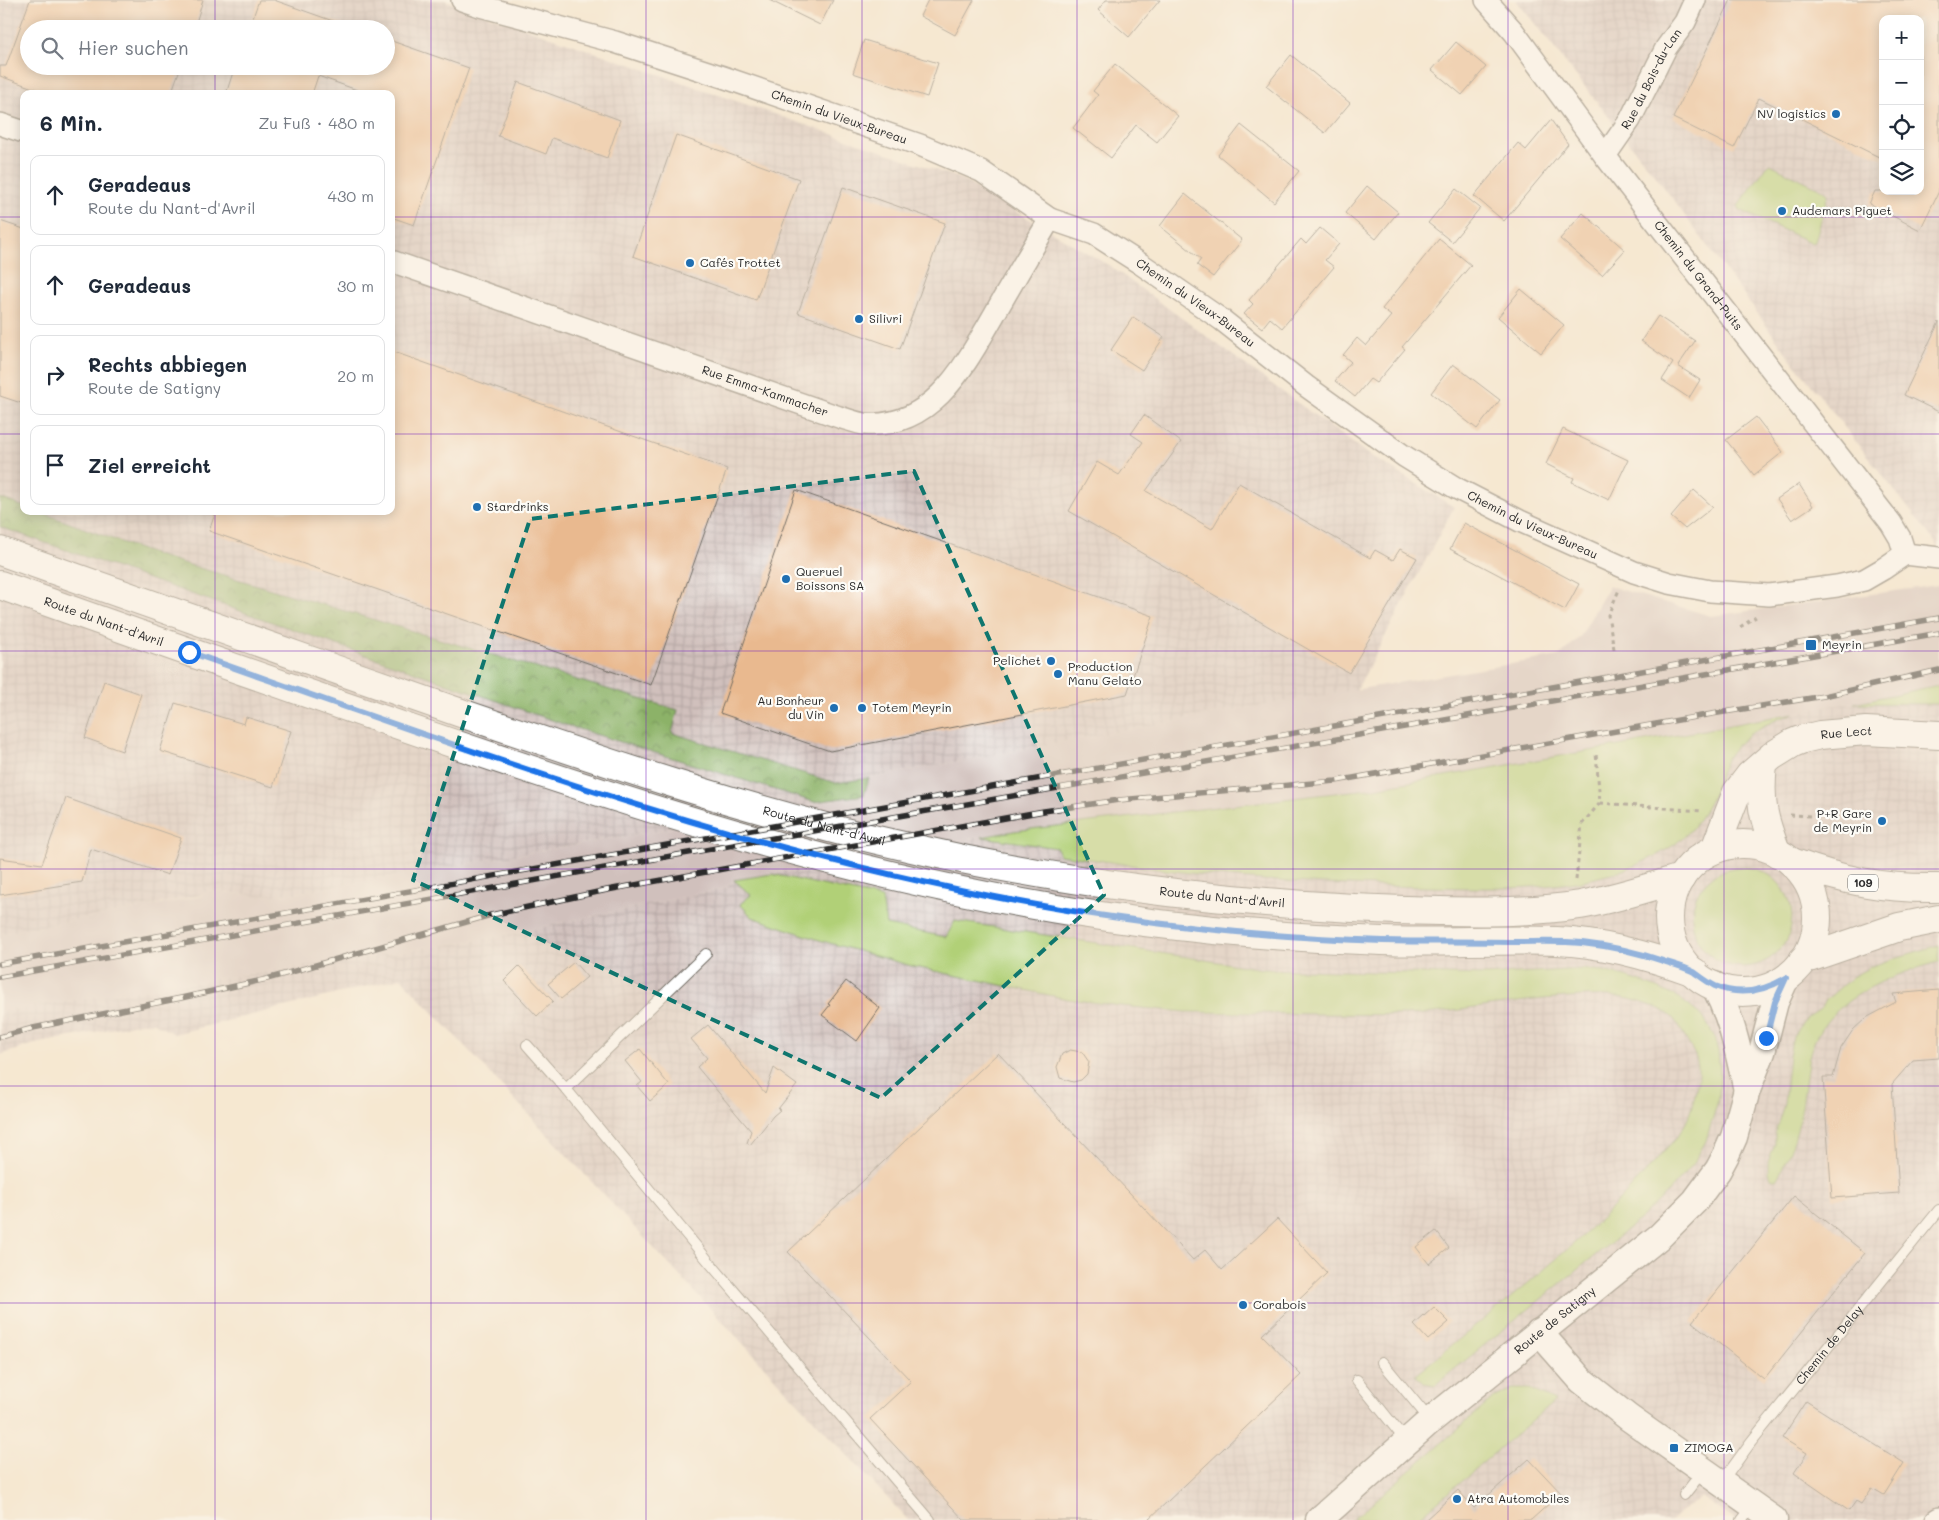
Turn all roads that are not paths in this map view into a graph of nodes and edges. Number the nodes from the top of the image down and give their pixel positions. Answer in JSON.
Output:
{"nodes":[{"id":1,"x":462,"y":0,"type":"edge"},
{"id":2,"x":1486,"y":0,"type":"edge"},
{"id":3,"x":1695,"y":0,"type":"edge"},
{"id":4,"x":0,"y":124,"type":"edge"},
{"id":5,"x":20,"y":131,"type":"edge"},
{"id":6,"x":1605,"y":156,"type":"junction"},
{"id":7,"x":1050,"y":219,"type":"junction"},
{"id":8,"x":395,"y":262,"type":"edge"},
{"id":9,"x":0,"y":550,"type":"edge"},
{"id":10,"x":1906,"y":554,"type":"junction"},
{"id":11,"x":1939,"y":558,"type":"edge"},
{"id":12,"x":0,"y":585,"type":"edge"},
{"id":13,"x":1939,"y":735,"type":"edge"},
{"id":14,"x":1763,"y":765,"type":"junction"},
{"id":15,"x":1715,"y":850,"type":"junction"},
{"id":16,"x":1784,"y":857,"type":"junction"},
{"id":17,"x":1681,"y":878,"type":"junction"},
{"id":18,"x":1939,"y":888,"type":"edge"},
{"id":19,"x":1939,"y":919,"type":"edge"},
{"id":20,"x":706,"y":954,"type":"dead end"},
{"id":21,"x":1795,"y":969,"type":"junction"},
{"id":22,"x":1704,"y":979,"type":"junction"},
{"id":23,"x":527,"y":1045,"type":"dead end"},
{"id":24,"x":566,"y":1089,"type":"junction"},
{"id":25,"x":1747,"y":1090,"type":"junction"},
{"id":26,"x":1939,"y":1210,"type":"edge"},
{"id":27,"x":1539,"y":1332,"type":"junction"},
{"id":28,"x":1382,"y":1362,"type":"dead end"},
{"id":29,"x":1357,"y":1380,"type":"dead end"},
{"id":30,"x":1430,"y":1420,"type":"junction"},
{"id":31,"x":1406,"y":1441,"type":"junction"},
{"id":32,"x":1713,"y":1476,"type":"junction"},
{"id":33,"x":1684,"y":1495,"type":"dead end"},
{"id":34,"x":1757,"y":1515,"type":"edge"},
{"id":35,"x":930,"y":1520,"type":"edge"},
{"id":36,"x":1319,"y":1520,"type":"edge"}],
"edges":[{"from":1,"to":7,"type":"street","name":"Chemin du Vieux-Bureau"},
{"from":2,"to":6,"type":"street","name":"Chemin du Grand-Puits"},
{"from":3,"to":6,"type":"street","name":"Rue du Bois-du-Lan"},
{"from":4,"to":5,"type":"street"},
{"from":6,"to":10,"type":"street","name":"Chemin du Grand-Puits"},
{"from":7,"to":8,"type":"street","name":"Rue Emma-Kammacher"},
{"from":7,"to":10,"type":"street","name":"Chemin du Vieux-Bureau"},
{"from":9,"to":17,"type":"main road","name":"Route du Nant-d'Avril"},
{"from":10,"to":11,"type":"street"},
{"from":12,"to":22,"type":"main road","name":"Route du Nant-d'Avril"},
{"from":13,"to":14,"type":"main road","name":"Rue Lect"},
{"from":14,"to":15,"type":"main road","name":"Rue Lect"},
{"from":14,"to":16,"type":"main road"},
{"from":15,"to":16,"type":"main road"},
{"from":15,"to":17,"type":"main road"},
{"from":16,"to":18,"type":"main road","number":"109"},
{"from":16,"to":21,"type":"main road"},
{"from":17,"to":22,"type":"main road"},
{"from":19,"to":21,"type":"main road"},
{"from":20,"to":24,"type":"lane"},
{"from":21,"to":22,"type":"main road"},
{"from":21,"to":25,"type":"street","name":"Route de Satigny"},
{"from":22,"to":25,"type":"street","name":"Route de Satigny"},
{"from":23,"to":24,"type":"lane"},
{"from":24,"to":35,"type":"lane"},
{"from":25,"to":27,"type":"street","name":"Route de Satigny"},
{"from":26,"to":32,"type":"lane","name":"Chemin de Delay"},
{"from":27,"to":30,"type":"street","name":"Route de Satigny"},
{"from":27,"to":32,"type":"street"},
{"from":28,"to":30,"type":"lane"},
{"from":29,"to":31,"type":"lane"},
{"from":30,"to":31,"type":"street","name":"Route de Satigny"},
{"from":31,"to":36,"type":"street","name":"Route de Satigny"},
{"from":32,"to":33,"type":"lane","name":"Chemin de Delay"},
{"from":32,"to":34,"type":"street"}]}
